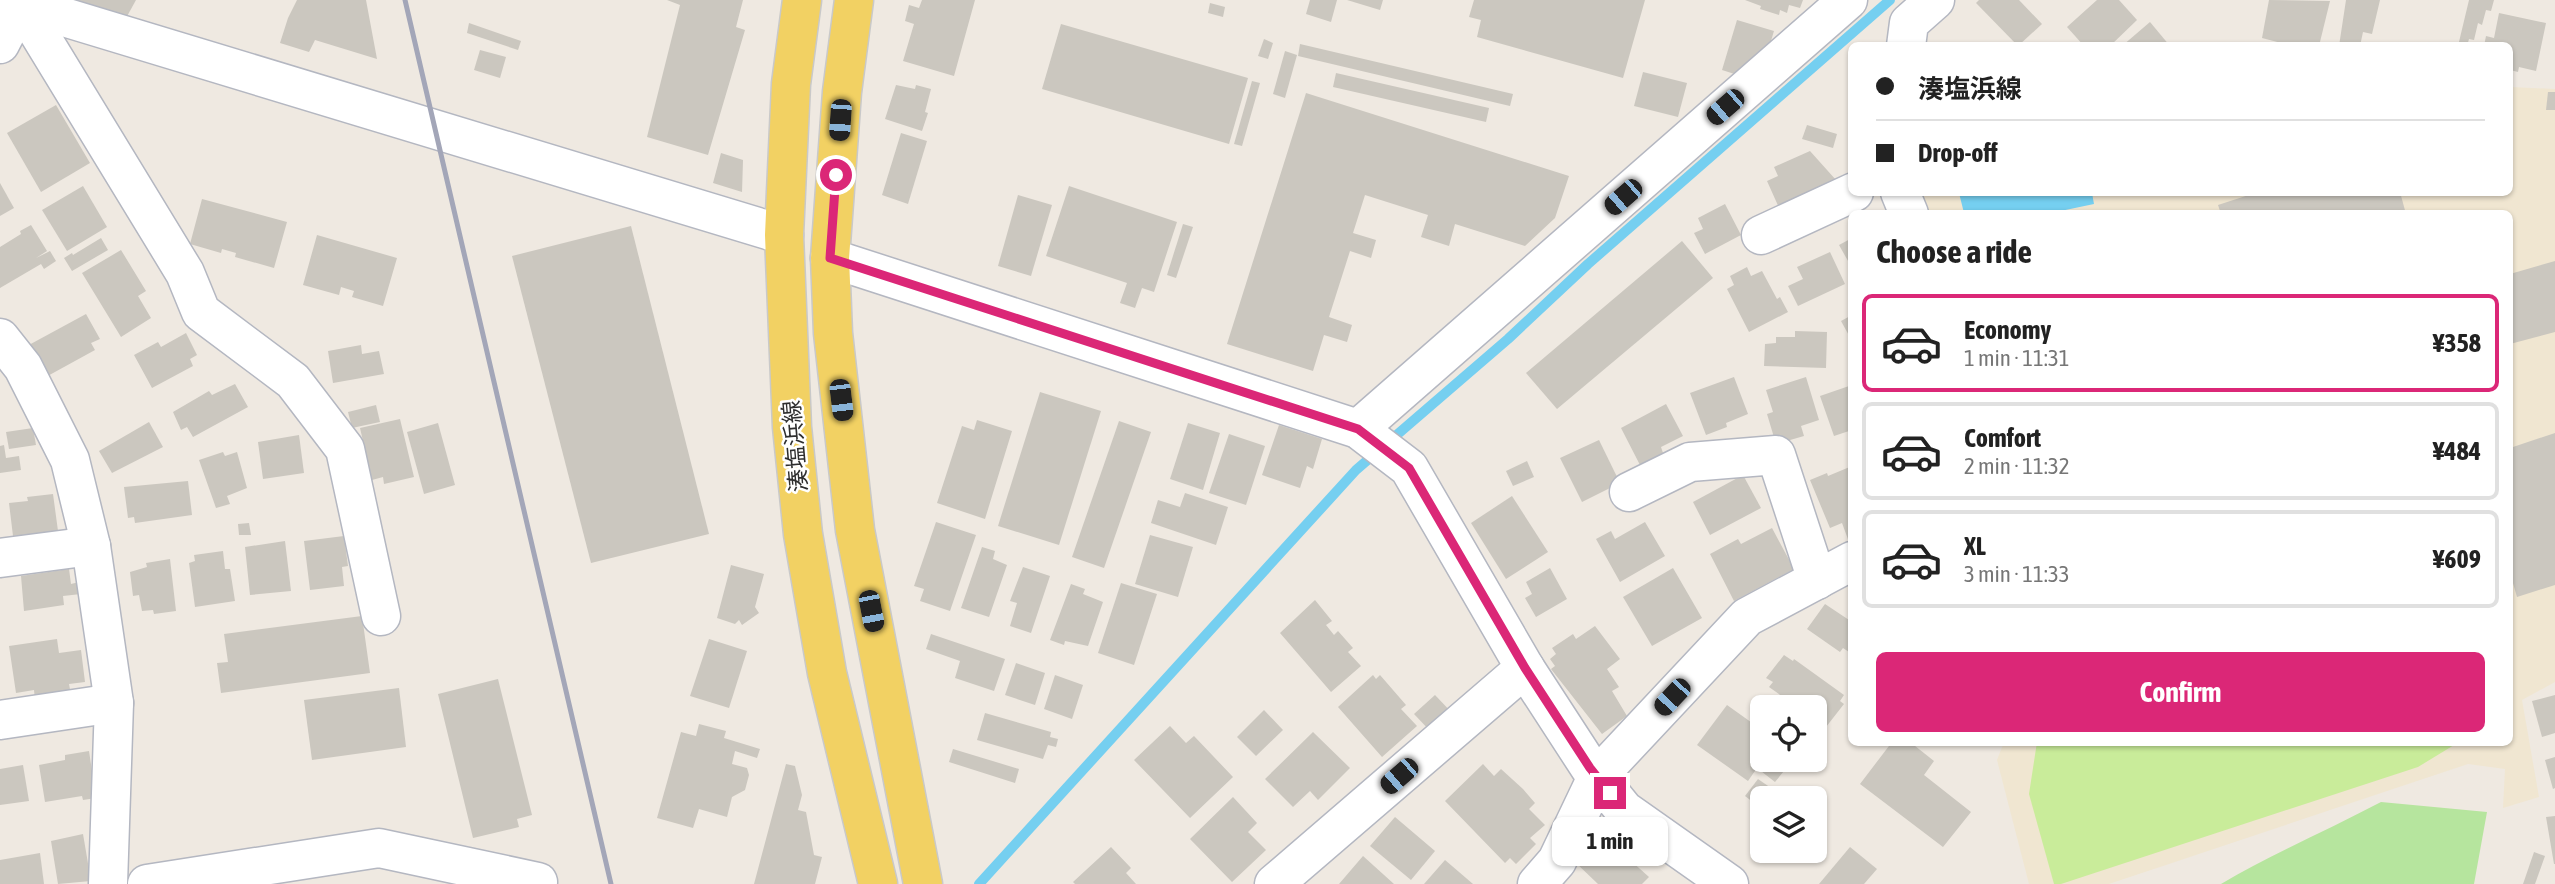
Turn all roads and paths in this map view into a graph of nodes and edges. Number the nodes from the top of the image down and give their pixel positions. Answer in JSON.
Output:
{"nodes":[{"id":1,"x":802,"y":0,"type":"edge"},
{"id":2,"x":854,"y":0,"type":"edge"},
{"id":3,"x":1848,"y":0,"type":"edge"},
{"id":4,"x":1935,"y":0,"type":"edge"},
{"id":5,"x":15,"y":1,"type":"edge"},
{"id":6,"x":1907,"y":42,"type":"edge"},
{"id":7,"x":0,"y":44,"type":"edge"},
{"id":8,"x":1848,"y":195,"type":"edge"},
{"id":9,"x":785,"y":235,"type":"junction"},
{"id":10,"x":1761,"y":235,"type":"dead end"},
{"id":11,"x":830,"y":258,"type":"junction"},
{"id":12,"x":0,"y":338,"type":"edge"},
{"id":13,"x":1358,"y":429,"type":"junction"},
{"id":14,"x":1629,"y":492,"type":"dead end"},
{"id":15,"x":91,"y":545,"type":"junction"},
{"id":16,"x":0,"y":558,"type":"edge"},
{"id":17,"x":1848,"y":563,"type":"edge"},
{"id":18,"x":1817,"y":580,"type":"junction"},
{"id":19,"x":381,"y":616,"type":"dead end"},
{"id":20,"x":1525,"y":668,"type":"junction"},
{"id":21,"x":114,"y":703,"type":"junction"},
{"id":22,"x":0,"y":720,"type":"edge"},
{"id":23,"x":1597,"y":777,"type":"junction"},
{"id":24,"x":478,"y":876,"type":"edge"},
{"id":25,"x":538,"y":882,"type":"dead end"},
{"id":26,"x":108,"y":884,"type":"edge"},
{"id":27,"x":147,"y":884,"type":"edge"},
{"id":28,"x":877,"y":884,"type":"edge"},
{"id":29,"x":923,"y":884,"type":"edge"},
{"id":30,"x":1274,"y":884,"type":"edge"},
{"id":31,"x":1537,"y":884,"type":"edge"},
{"id":32,"x":1729,"y":884,"type":"edge"}],
"edges":[{"from":1,"to":9,"type":"main road","name":"湊塩浜線"},
{"from":2,"to":11,"type":"main road"},
{"from":3,"to":13,"type":"street"},
{"from":4,"to":6,"type":"street"},
{"from":5,"to":7,"type":"street"},
{"from":5,"to":9,"type":"street"},
{"from":5,"to":19,"type":"street"},
{"from":8,"to":10,"type":"street"},
{"from":9,"to":28,"type":"main road","name":"湊塩浜線"},
{"from":11,"to":13,"type":"street"},
{"from":11,"to":29,"type":"main road"},
{"from":12,"to":15,"type":"street"},
{"from":13,"to":20,"type":"street"},
{"from":14,"to":18,"type":"street"},
{"from":15,"to":16,"type":"street"},
{"from":15,"to":21,"type":"street"},
{"from":17,"to":18,"type":"street"},
{"from":18,"to":23,"type":"street"},
{"from":20,"to":23,"type":"street"},
{"from":20,"to":30,"type":"street"},
{"from":21,"to":22,"type":"street"},
{"from":21,"to":26,"type":"street"},
{"from":23,"to":31,"type":"street"},
{"from":23,"to":32,"type":"street"},
{"from":24,"to":25,"type":"street"},
{"from":24,"to":27,"type":"street"}]}
